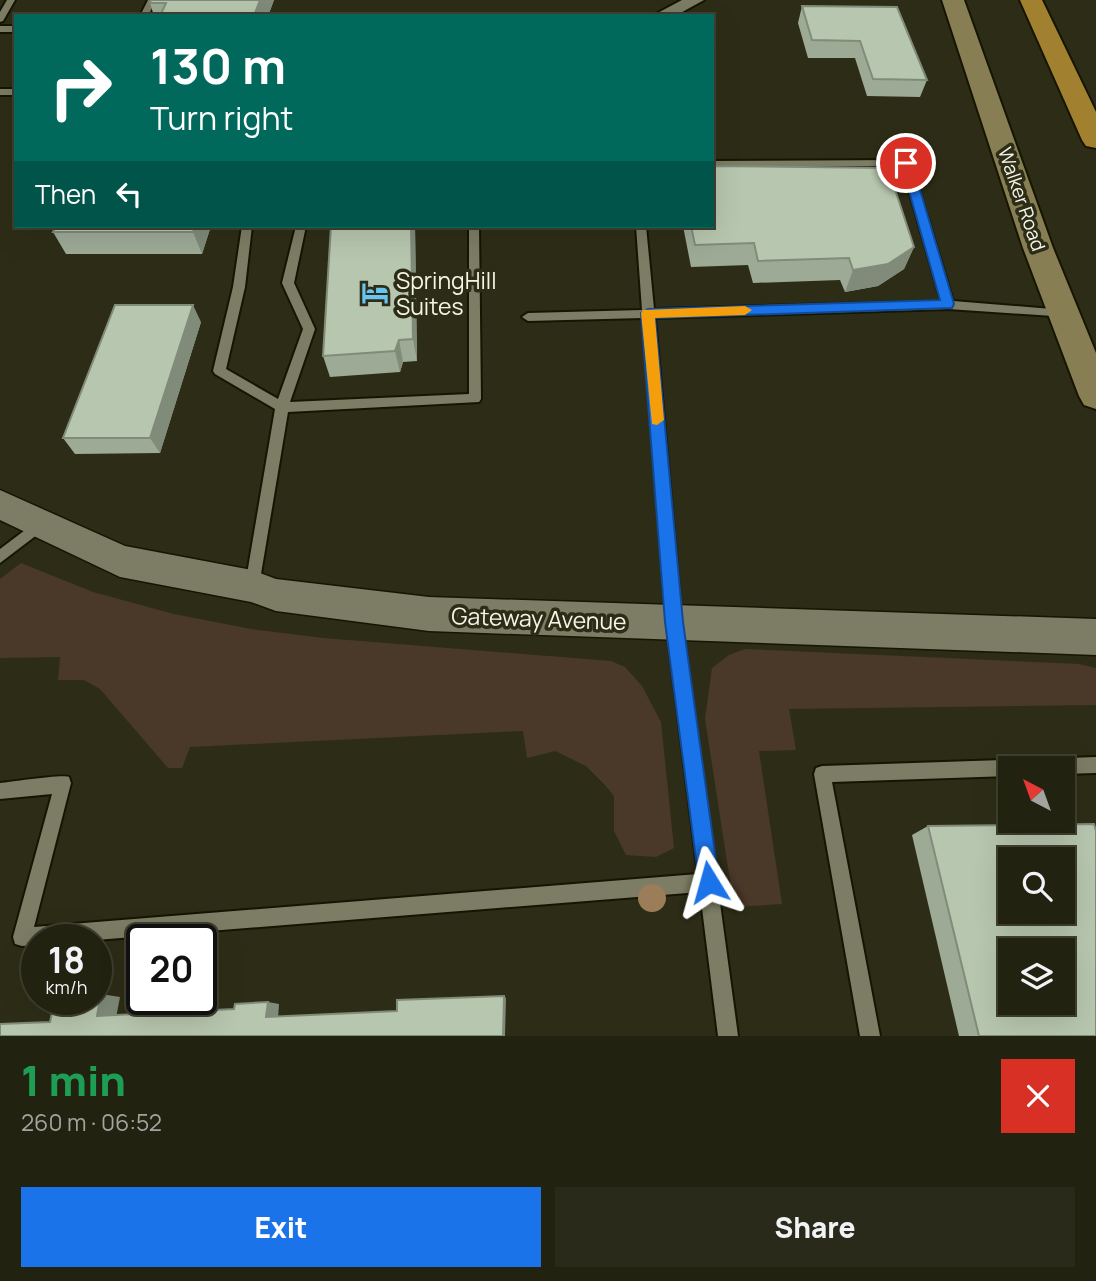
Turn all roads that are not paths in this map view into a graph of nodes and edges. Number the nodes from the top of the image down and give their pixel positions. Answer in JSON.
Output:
{"nodes":[{"id":1,"x":11,"y":0,"type":"edge"},
{"id":2,"x":696,"y":0,"type":"edge"},
{"id":3,"x":953,"y":0,"type":"edge"},
{"id":4,"x":1031,"y":0,"type":"edge"},
{"id":5,"x":664,"y":14,"type":"edge"},
{"id":6,"x":0,"y":19,"type":"edge"},
{"id":7,"x":1096,"y":140,"type":"edge"},
{"id":8,"x":714,"y":164,"type":"edge"},
{"id":9,"x":247,"y":228,"type":"edge"},
{"id":10,"x":300,"y":228,"type":"edge"},
{"id":11,"x":474,"y":228,"type":"edge"},
{"id":12,"x":641,"y":228,"type":"edge"},
{"id":13,"x":948,"y":304,"type":"junction"},
{"id":14,"x":648,"y":313,"type":"junction"},
{"id":15,"x":1066,"y":314,"type":"junction"},
{"id":16,"x":528,"y":317,"type":"dead end"},
{"id":17,"x":1096,"y":396,"type":"edge"},
{"id":18,"x":282,"y":407,"type":"junction"},
{"id":19,"x":0,"y":505,"type":"edge"},
{"id":20,"x":41,"y":524,"type":"junction"},
{"id":21,"x":0,"y":557,"type":"edge"},
{"id":22,"x":252,"y":586,"type":"junction"},
{"id":23,"x":674,"y":622,"type":"junction"},
{"id":24,"x":1096,"y":637,"type":"edge"},
{"id":25,"x":1096,"y":765,"type":"edge"},
{"id":26,"x":0,"y":791,"type":"edge"},
{"id":27,"x":709,"y":882,"type":"junction"},
{"id":28,"x":728,"y":1036,"type":"edge"},
{"id":29,"x":870,"y":1036,"type":"edge"}],
"edges":[{"from":1,"to":6,"type":"lane"},
{"from":2,"to":5,"type":"street"},
{"from":3,"to":15,"type":"main road","name":"Walker Road"},
{"from":4,"to":7,"type":"highway"},
{"from":8,"to":13,"type":"lane"},
{"from":9,"to":18,"type":"lane"},
{"from":10,"to":18,"type":"lane"},
{"from":11,"to":18,"type":"lane"},
{"from":12,"to":14,"type":"lane"},
{"from":13,"to":14,"type":"lane"},
{"from":13,"to":15,"type":"lane"},
{"from":14,"to":16,"type":"lane"},
{"from":14,"to":23,"type":"lane"},
{"from":15,"to":17,"type":"main road","name":"Walker Road"},
{"from":18,"to":22,"type":"lane"},
{"from":19,"to":20,"type":"street","name":"Gateway Avenue"},
{"from":20,"to":21,"type":"lane"},
{"from":20,"to":22,"type":"street","name":"Gateway Avenue"},
{"from":22,"to":23,"type":"street","name":"Gateway Avenue"},
{"from":23,"to":24,"type":"street","name":"Gateway Avenue"},
{"from":23,"to":27,"type":"lane"},
{"from":25,"to":29,"type":"lane"},
{"from":26,"to":27,"type":"lane"},
{"from":27,"to":28,"type":"lane"}]}
